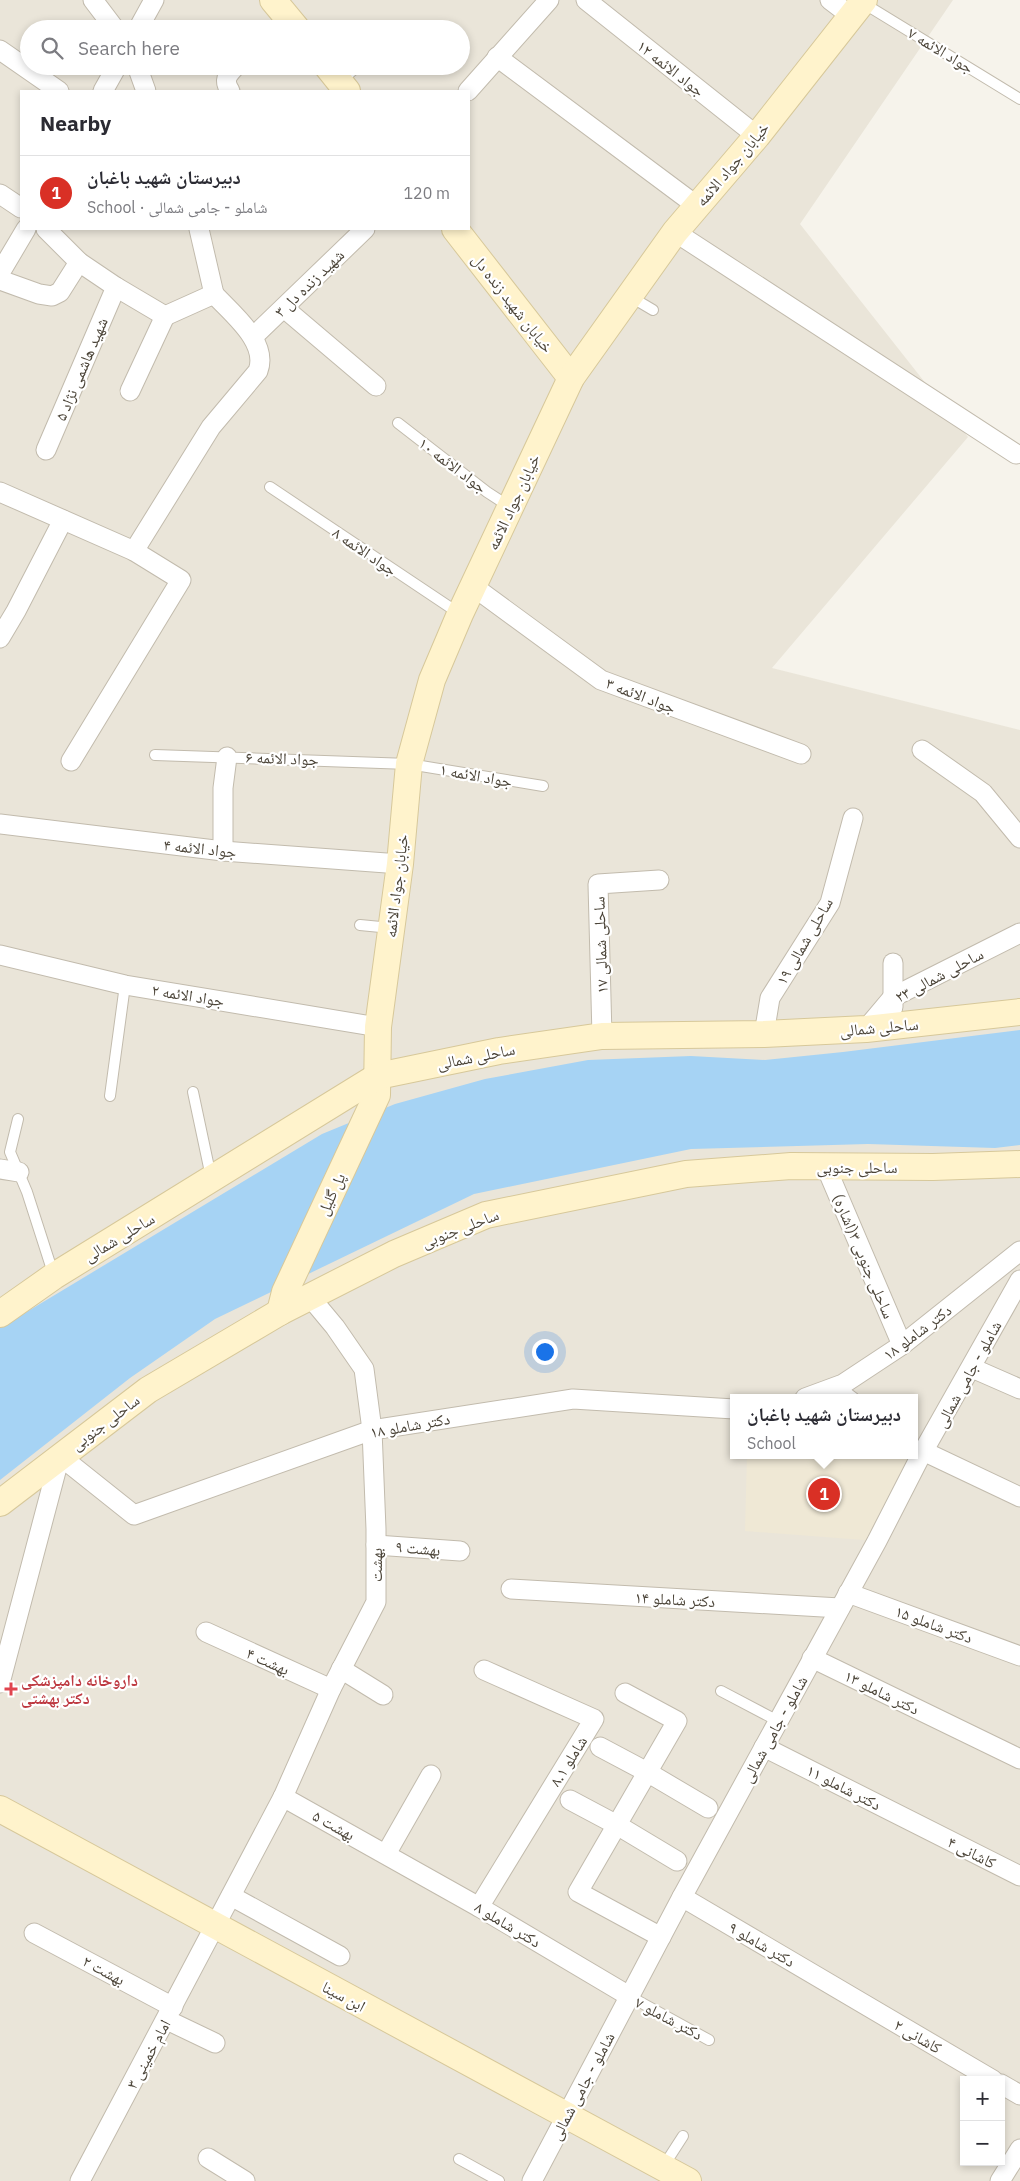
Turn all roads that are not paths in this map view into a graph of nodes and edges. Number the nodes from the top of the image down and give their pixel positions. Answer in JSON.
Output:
{"nodes":[{"id":1,"x":93,"y":0,"type":"edge"},
{"id":2,"x":154,"y":0,"type":"edge"},
{"id":3,"x":274,"y":0,"type":"edge"},
{"id":4,"x":549,"y":0,"type":"edge"},
{"id":5,"x":586,"y":0,"type":"edge"},
{"id":6,"x":830,"y":0,"type":"edge"},
{"id":7,"x":859,"y":6,"type":"edge"},
{"id":8,"x":108,"y":20,"type":"edge"},
{"id":9,"x":143,"y":20,"type":"edge"},
{"id":10,"x":286,"y":20,"type":"edge"},
{"id":11,"x":0,"y":50,"type":"edge"},
{"id":12,"x":497,"y":58,"type":"junction"},
{"id":13,"x":20,"y":64,"type":"edge"},
{"id":14,"x":36,"y":75,"type":"edge"},
{"id":15,"x":112,"y":75,"type":"edge"},
{"id":16,"x":140,"y":75,"type":"edge"},
{"id":17,"x":227,"y":75,"type":"edge"},
{"id":18,"x":58,"y":90,"type":"edge"},
{"id":19,"x":104,"y":90,"type":"edge"},
{"id":20,"x":146,"y":90,"type":"edge"},
{"id":21,"x":229,"y":90,"type":"edge"},
{"id":22,"x":469,"y":90,"type":"edge"},
{"id":23,"x":1020,"y":98,"type":"edge"},
{"id":24,"x":757,"y":136,"type":"junction"},
{"id":25,"x":0,"y":194,"type":"edge"},
{"id":26,"x":697,"y":206,"type":"junction"},
{"id":27,"x":20,"y":207,"type":"edge"},
{"id":28,"x":25,"y":230,"type":"edge"},
{"id":29,"x":47,"y":230,"type":"edge"},
{"id":30,"x":199,"y":230,"type":"edge"},
{"id":31,"x":364,"y":230,"type":"edge"},
{"id":32,"x":456,"y":230,"type":"edge"},
{"id":33,"x":675,"y":232,"type":"junction"},
{"id":34,"x":79,"y":262,"type":"junction"},
{"id":35,"x":0,"y":272,"type":"edge"},
{"id":36,"x":0,"y":280,"type":"edge"},
{"id":37,"x":116,"y":287,"type":"junction"},
{"id":38,"x":214,"y":294,"type":"junction"},
{"id":39,"x":630,"y":296,"type":"junction"},
{"id":40,"x":284,"y":308,"type":"junction"},
{"id":41,"x":653,"y":310,"type":"dead end"},
{"id":42,"x":165,"y":316,"type":"junction"},
{"id":43,"x":253,"y":337,"type":"junction"},
{"id":44,"x":571,"y":378,"type":"junction"},
{"id":45,"x":376,"y":386,"type":"dead end"},
{"id":46,"x":130,"y":391,"type":"dead end"},
{"id":47,"x":398,"y":423,"type":"dead end"},
{"id":48,"x":46,"y":450,"type":"dead end"},
{"id":49,"x":1016,"y":454,"type":"dead end"},
{"id":50,"x":270,"y":487,"type":"dead end"},
{"id":51,"x":0,"y":492,"type":"edge"},
{"id":52,"x":510,"y":507,"type":"junction"},
{"id":53,"x":64,"y":520,"type":"junction"},
{"id":54,"x":134,"y":551,"type":"junction"},
{"id":55,"x":474,"y":587,"type":"junction"},
{"id":56,"x":460,"y":614,"type":"junction"},
{"id":57,"x":0,"y":638,"type":"edge"},
{"id":58,"x":922,"y":750,"type":"dead end"},
{"id":59,"x":801,"y":754,"type":"dead end"},
{"id":60,"x":155,"y":755,"type":"dead end"},
{"id":61,"x":227,"y":757,"type":"junction"},
{"id":62,"x":71,"y":760,"type":"dead end"},
{"id":63,"x":409,"y":764,"type":"junction"},
{"id":64,"x":543,"y":786,"type":"dead end"},
{"id":65,"x":852,"y":818,"type":"dead end"},
{"id":66,"x":0,"y":824,"type":"edge"},
{"id":67,"x":1020,"y":838,"type":"edge"},
{"id":68,"x":223,"y":851,"type":"junction"},
{"id":69,"x":400,"y":864,"type":"junction"},
{"id":70,"x":659,"y":880,"type":"dead end"},
{"id":71,"x":360,"y":925,"type":"dead end"},
{"id":72,"x":391,"y":928,"type":"junction"},
{"id":73,"x":1020,"y":932,"type":"edge"},
{"id":74,"x":0,"y":955,"type":"edge"},
{"id":75,"x":893,"y":963,"type":"dead end"},
{"id":76,"x":125,"y":985,"type":"junction"},
{"id":77,"x":893,"y":997,"type":"junction"},
{"id":78,"x":1020,"y":1012,"type":"edge"},
{"id":79,"x":893,"y":1026,"type":"junction"},
{"id":80,"x":378,"y":1027,"type":"junction"},
{"id":81,"x":866,"y":1029,"type":"junction"},
{"id":82,"x":764,"y":1034,"type":"junction"},
{"id":83,"x":602,"y":1036,"type":"junction"},
{"id":84,"x":378,"y":1086,"type":"junction"},
{"id":85,"x":193,"y":1092,"type":"dead end"},
{"id":86,"x":110,"y":1096,"type":"dead end"},
{"id":87,"x":18,"y":1119,"type":"dead end"},
{"id":88,"x":1020,"y":1164,"type":"edge"},
{"id":89,"x":826,"y":1166,"type":"junction"},
{"id":90,"x":9,"y":1171,"type":"edge"},
{"id":91,"x":211,"y":1180,"type":"junction"},
{"id":92,"x":1020,"y":1251,"type":"edge"},
{"id":93,"x":54,"y":1276,"type":"junction"},
{"id":94,"x":1020,"y":1280,"type":"edge"},
{"id":95,"x":310,"y":1297,"type":"junction"},
{"id":96,"x":282,"y":1302,"type":"junction"},
{"id":97,"x":0,"y":1314,"type":"edge"},
{"id":98,"x":902,"y":1345,"type":"junction"},
{"id":99,"x":972,"y":1368,"type":"junction"},
{"id":100,"x":838,"y":1386,"type":"junction"},
{"id":101,"x":1020,"y":1388,"type":"edge"},
{"id":102,"x":816,"y":1394,"type":"edge"},
{"id":103,"x":849,"y":1394,"type":"edge"},
{"id":104,"x":730,"y":1409,"type":"edge"},
{"id":105,"x":372,"y":1430,"type":"junction"},
{"id":106,"x":919,"y":1448,"type":"edge"},
{"id":107,"x":60,"y":1456,"type":"junction"},
{"id":108,"x":914,"y":1459,"type":"edge"},
{"id":109,"x":1020,"y":1498,"type":"edge"},
{"id":110,"x":0,"y":1503,"type":"edge"},
{"id":111,"x":376,"y":1545,"type":"junction"},
{"id":112,"x":460,"y":1551,"type":"dead end"},
{"id":113,"x":511,"y":1589,"type":"dead end"},
{"id":114,"x":844,"y":1601,"type":"junction"},
{"id":115,"x":206,"y":1632,"type":"dead end"},
{"id":116,"x":1020,"y":1656,"type":"edge"},
{"id":117,"x":812,"y":1658,"type":"junction"},
{"id":118,"x":341,"y":1670,"type":"junction"},
{"id":119,"x":484,"y":1670,"type":"dead end"},
{"id":120,"x":0,"y":1682,"type":"edge"},
{"id":121,"x":331,"y":1689,"type":"junction"},
{"id":122,"x":721,"y":1691,"type":"dead end"},
{"id":123,"x":624,"y":1693,"type":"dead end"},
{"id":124,"x":383,"y":1695,"type":"dead end"},
{"id":125,"x":778,"y":1721,"type":"junction"},
{"id":126,"x":600,"y":1747,"type":"dead end"},
{"id":127,"x":764,"y":1747,"type":"junction"},
{"id":128,"x":1020,"y":1759,"type":"edge"},
{"id":129,"x":648,"y":1772,"type":"junction"},
{"id":130,"x":431,"y":1775,"type":"dead end"},
{"id":131,"x":283,"y":1797,"type":"junction"},
{"id":132,"x":570,"y":1800,"type":"dead end"},
{"id":133,"x":708,"y":1808,"type":"dead end"},
{"id":134,"x":0,"y":1809,"type":"edge"},
{"id":135,"x":617,"y":1825,"type":"junction"},
{"id":136,"x":925,"y":1828,"type":"joint"},
{"id":137,"x":386,"y":1854,"type":"junction"},
{"id":138,"x":677,"y":1861,"type":"dead end"},
{"id":139,"x":1020,"y":1876,"type":"edge"},
{"id":140,"x":231,"y":1896,"type":"junction"},
{"id":141,"x":682,"y":1897,"type":"junction"},
{"id":142,"x":479,"y":1907,"type":"junction"},
{"id":143,"x":214,"y":1926,"type":"junction"},
{"id":144,"x":34,"y":1933,"type":"dead end"},
{"id":145,"x":661,"y":1937,"type":"junction"},
{"id":146,"x":340,"y":1956,"type":"dead end"},
{"id":147,"x":843,"y":1992,"type":"joint"},
{"id":148,"x":629,"y":1996,"type":"junction"},
{"id":149,"x":170,"y":2014,"type":"junction"},
{"id":150,"x":709,"y":2040,"type":"dead end"},
{"id":151,"x":215,"y":2043,"type":"dead end"},
{"id":152,"x":987,"y":2076,"type":"edge"},
{"id":153,"x":1005,"y":2086,"type":"edge"},
{"id":154,"x":1020,"y":2095,"type":"edge"},
{"id":155,"x":567,"y":2115,"type":"junction"},
{"id":156,"x":683,"y":2136,"type":"dead end"},
{"id":157,"x":1020,"y":2149,"type":"edge"},
{"id":158,"x":208,"y":2158,"type":"dead end"},
{"id":159,"x":459,"y":2159,"type":"dead end"},
{"id":160,"x":663,"y":2168,"type":"junction"},
{"id":161,"x":80,"y":2181,"type":"edge"},
{"id":162,"x":245,"y":2181,"type":"edge"},
{"id":163,"x":499,"y":2181,"type":"edge"},
{"id":164,"x":532,"y":2181,"type":"edge"},
{"id":165,"x":688,"y":2181,"type":"edge"},
{"id":166,"x":1000,"y":2181,"type":"edge"}],
"edges":[{"from":1,"to":8,"type":"street"},
{"from":2,"to":9,"type":"street"},
{"from":3,"to":10,"type":"street"},
{"from":4,"to":12,"type":"street"},
{"from":5,"to":24,"type":"street","name":"جواد الائمه ۱۲"},
{"from":6,"to":7,"type":"street"},
{"from":7,"to":23,"type":"lane","name":"جواد الائمه ۷"},
{"from":7,"to":24,"type":"street","name":"خیابان جواد الائمه"},
{"from":11,"to":13,"type":"street"},
{"from":12,"to":22,"type":"street"},
{"from":12,"to":26,"type":"street"},
{"from":14,"to":18,"type":"street"},
{"from":15,"to":19,"type":"street"},
{"from":16,"to":20,"type":"street"},
{"from":17,"to":21,"type":"street"},
{"from":24,"to":26,"type":"street","name":"خیابان جواد الائمه"},
{"from":25,"to":27,"type":"street"},
{"from":26,"to":33,"type":"street","name":"خیابان جواد الائمه"},
{"from":28,"to":35,"type":"street"},
{"from":29,"to":34,"type":"street"},
{"from":30,"to":38,"type":"street"},
{"from":31,"to":40,"type":"street","name":"شهید زنده دل ۳"},
{"from":32,"to":44,"type":"street","name":"خیابان شهید زنده دل"},
{"from":33,"to":39,"type":"street","name":"خیابان جواد الائمه"},
{"from":33,"to":49,"type":"street"},
{"from":34,"to":36,"type":"street"},
{"from":34,"to":37,"type":"street"},
{"from":37,"to":42,"type":"street"},
{"from":37,"to":48,"type":"street","name":"شهید هاشمی نژاد ۵"},
{"from":38,"to":42,"type":"street"},
{"from":38,"to":43,"type":"street"},
{"from":39,"to":41,"type":"lane"},
{"from":39,"to":44,"type":"street","name":"خیابان جواد الائمه"},
{"from":40,"to":43,"type":"street","name":"شهید زنده دل ۳"},
{"from":40,"to":45,"type":"street"},
{"from":42,"to":46,"type":"street"},
{"from":43,"to":54,"type":"street"},
{"from":44,"to":52,"type":"street","name":"خیابان جواد الائمه"},
{"from":47,"to":52,"type":"lane","name":"جواد الائمه ۱۰"},
{"from":50,"to":56,"type":"lane","name":"جواد الائمه ۸"},
{"from":51,"to":53,"type":"street"},
{"from":52,"to":55,"type":"street","name":"خیابان جواد الائمه"},
{"from":53,"to":54,"type":"street"},
{"from":53,"to":57,"type":"street"},
{"from":54,"to":62,"type":"street"},
{"from":55,"to":56,"type":"street","name":"خیابان جواد الائمه"},
{"from":55,"to":59,"type":"street","name":"جواد الائمه ۳"},
{"from":56,"to":63,"type":"street","name":"خیابان جواد الائمه"},
{"from":58,"to":67,"type":"street"},
{"from":60,"to":61,"type":"lane","name":"جواد الائمه ۶"},
{"from":61,"to":63,"type":"lane","name":"جواد الائمه ۶"},
{"from":61,"to":68,"type":"street"},
{"from":63,"to":64,"type":"lane","name":"جواد الائمه ۱"},
{"from":63,"to":69,"type":"street","name":"خیابان جواد الائمه"},
{"from":65,"to":82,"type":"street","name":"ساحلی شمالی ۱۹"},
{"from":66,"to":68,"type":"street","name":"جواد الائمه ۴"},
{"from":68,"to":69,"type":"street","name":"جواد الائمه ۴"},
{"from":69,"to":72,"type":"street","name":"خیابان جواد الائمه"},
{"from":70,"to":83,"type":"street","name":"ساحلی شمالی ۱۷"},
{"from":71,"to":72,"type":"lane"},
{"from":72,"to":80,"type":"street","name":"خیابان جواد الائمه"},
{"from":73,"to":77,"type":"street","name":"ساحلی شمالی ۲۳"},
{"from":74,"to":76,"type":"street","name":"جواد الائمه ۲"},
{"from":75,"to":77,"type":"street"},
{"from":76,"to":80,"type":"street","name":"جواد الائمه ۲"},
{"from":76,"to":86,"type":"lane"},
{"from":77,"to":79,"type":"street"},
{"from":77,"to":81,"type":"street","name":"ساحلی شمالی ۲۳"},
{"from":78,"to":79,"type":"street","name":"ساحلی شمالی"},
{"from":79,"to":81,"type":"street","name":"ساحلی شمالی"},
{"from":80,"to":84,"type":"street","name":"خیابان جواد الائمه"},
{"from":81,"to":82,"type":"street","name":"ساحلی شمالی"},
{"from":82,"to":83,"type":"street","name":"ساحلی شمالی"},
{"from":83,"to":84,"type":"street","name":"ساحلی شمالی"},
{"from":84,"to":91,"type":"street","name":"ساحلی شمالی"},
{"from":84,"to":96,"type":"street","name":"پل گلیل"},
{"from":85,"to":91,"type":"lane"},
{"from":87,"to":90,"type":"lane"},
{"from":88,"to":89,"type":"street","name":"ساحلی جنوبی"},
{"from":89,"to":95,"type":"street","name":"ساحلی جنوبی"},
{"from":89,"to":98,"type":"street","name":"ساحلی جنوبی ۳(اشاره)"},
{"from":90,"to":93,"type":"lane"},
{"from":91,"to":93,"type":"street","name":"ساحلی شمالی"},
{"from":92,"to":98,"type":"street","name":"دکتر شاملو ۱۸"},
{"from":93,"to":97,"type":"street","name":"ساحلی شمالی"},
{"from":94,"to":99,"type":"street","name":"شاملو - جامی شمالی"},
{"from":95,"to":96,"type":"street","name":"ساحلی جنوبی"},
{"from":95,"to":105,"type":"street","name":"بهشت"},
{"from":96,"to":107,"type":"street","name":"ساحلی جنوبی"},
{"from":98,"to":100,"type":"street","name":"دکتر شاملو ۱۸"},
{"from":99,"to":101,"type":"street"},
{"from":99,"to":106,"type":"street","name":"شاملو - جامی شمالی"},
{"from":100,"to":102,"type":"street","name":"دکتر شاملو ۱۸"},
{"from":100,"to":103,"type":"lane"},
{"from":104,"to":105,"type":"street","name":"دکتر شاملو ۱۸"},
{"from":105,"to":107,"type":"street","name":"دکتر شاملو ۱۸"},
{"from":105,"to":111,"type":"street","name":"بهشت"},
{"from":106,"to":109,"type":"street"},
{"from":107,"to":110,"type":"street","name":"ساحلی جنوبی"},
{"from":107,"to":120,"type":"street"},
{"from":108,"to":114,"type":"street","name":"شاملو - جامی شمالی"},
{"from":111,"to":112,"type":"street","name":"بهشت ۹"},
{"from":111,"to":118,"type":"street","name":"بهشت"},
{"from":113,"to":114,"type":"street","name":"دکتر شاملو ۱۴"},
{"from":114,"to":116,"type":"street","name":"دکتر شاملو ۱۵"},
{"from":114,"to":117,"type":"street","name":"شاملو - جامی شمالی"},
{"from":115,"to":121,"type":"street","name":"بهشت ۴"},
{"from":117,"to":125,"type":"street","name":"شاملو - جامی شمالی"},
{"from":117,"to":128,"type":"street","name":"دکتر شاملو ۱۳"},
{"from":118,"to":121,"type":"street","name":"بهشت"},
{"from":118,"to":124,"type":"street"},
{"from":119,"to":142,"type":"street","name":"شاملو ۸.۱"},
{"from":121,"to":131,"type":"street","name":"بهشت"},
{"from":122,"to":125,"type":"lane"},
{"from":123,"to":129,"type":"street"},
{"from":125,"to":127,"type":"street","name":"شاملو - جامی شمالی"},
{"from":126,"to":129,"type":"street"},
{"from":127,"to":136,"type":"street","name":"دکتر شاملو ۱۱"},
{"from":127,"to":141,"type":"street","name":"شاملو - جامی شمالی"},
{"from":129,"to":133,"type":"street"},
{"from":129,"to":135,"type":"street"},
{"from":130,"to":137,"type":"street"},
{"from":131,"to":137,"type":"street","name":"بهشت ۵"},
{"from":131,"to":140,"type":"street"},
{"from":132,"to":135,"type":"street"},
{"from":134,"to":143,"type":"street","name":"ابن سینا"},
{"from":135,"to":138,"type":"street"},
{"from":135,"to":145,"type":"street"},
{"from":136,"to":139,"type":"street","name":"کاشانی ۴"},
{"from":137,"to":142,"type":"street","name":"دکتر شاملو ۸"},
{"from":140,"to":143,"type":"street"},
{"from":140,"to":146,"type":"street"},
{"from":141,"to":145,"type":"street","name":"شاملو - جامی شمالی"},
{"from":141,"to":147,"type":"street","name":"دکتر شاملو ۹"},
{"from":142,"to":148,"type":"street","name":"دکتر شاملو ۸"},
{"from":143,"to":149,"type":"street","name":"امام خمینی ۳"},
{"from":143,"to":155,"type":"street","name":"ابن سینا"},
{"from":144,"to":149,"type":"street","name":"بهشت ۲"},
{"from":145,"to":148,"type":"street","name":"شاملو - جامی شمالی"},
{"from":147,"to":152,"type":"street","name":"کاشانی ۲"},
{"from":148,"to":150,"type":"lane","name":"دکتر شاملو ۷"},
{"from":148,"to":155,"type":"street","name":"شاملو - جامی شمالی"},
{"from":149,"to":151,"type":"street","name":"بهشت ۲"},
{"from":149,"to":161,"type":"street","name":"امام خمینی ۳"},
{"from":153,"to":154,"type":"street"},
{"from":155,"to":160,"type":"street","name":"ابن سینا"},
{"from":155,"to":164,"type":"street","name":"شاملو - جامی شمالی"},
{"from":156,"to":160,"type":"lane"},
{"from":157,"to":166,"type":"street"},
{"from":158,"to":162,"type":"street"},
{"from":159,"to":163,"type":"lane"},
{"from":160,"to":165,"type":"street","name":"ابن سینا"}]}
